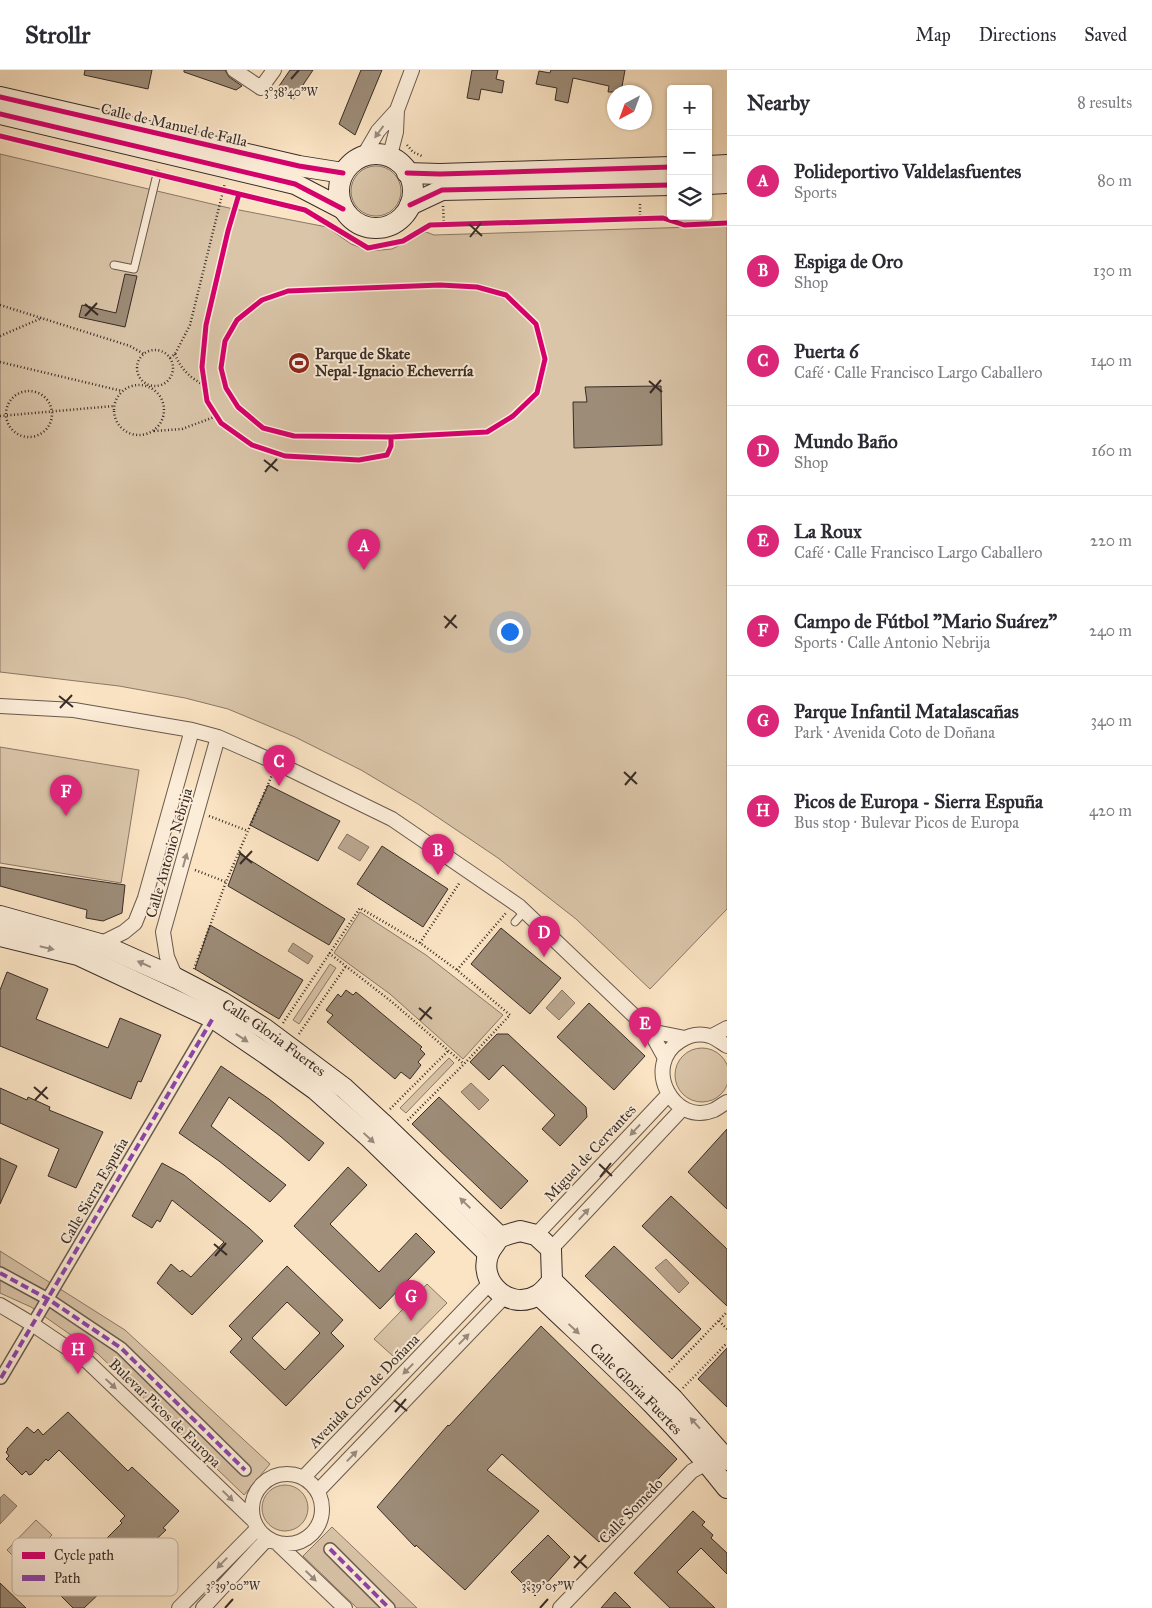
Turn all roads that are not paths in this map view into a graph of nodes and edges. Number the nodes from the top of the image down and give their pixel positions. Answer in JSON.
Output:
{"nodes":[{"id":1,"x":234,"y":70,"type":"edge"},
{"id":2,"x":274,"y":70,"type":"edge"},
{"id":3,"x":399,"y":70,"type":"edge"},
{"id":4,"x":412,"y":70,"type":"edge"},
{"id":5,"x":0,"y":97,"type":"edge"},
{"id":6,"x":399,"y":104,"type":"junction"},
{"id":7,"x":0,"y":114,"type":"edge"},
{"id":8,"x":364,"y":155,"type":"junction"},
{"id":9,"x":390,"y":156,"type":"junction"},
{"id":10,"x":727,"y":165,"type":"edge"},
{"id":11,"x":712,"y":166,"type":"edge"},
{"id":12,"x":667,"y":167,"type":"edge"},
{"id":13,"x":343,"y":173,"type":"junction"},
{"id":14,"x":407,"y":173,"type":"junction"},
{"id":15,"x":157,"y":174,"type":"dead end"},
{"id":16,"x":727,"y":183,"type":"edge"},
{"id":17,"x":712,"y":184,"type":"edge"},
{"id":18,"x":667,"y":185,"type":"edge"},
{"id":19,"x":410,"y":205,"type":"junction"},
{"id":20,"x":343,"y":209,"type":"junction"},
{"id":21,"x":114,"y":265,"type":"dead end"},
{"id":22,"x":0,"y":706,"type":"edge"},
{"id":23,"x":192,"y":730,"type":"junction"},
{"id":24,"x":218,"y":737,"type":"junction"},
{"id":25,"x":0,"y":916,"type":"edge"},
{"id":26,"x":0,"y":936,"type":"edge"},
{"id":27,"x":100,"y":944,"type":"junction"},
{"id":28,"x":182,"y":981,"type":"junction"},
{"id":29,"x":213,"y":1018,"type":"junction"},
{"id":30,"x":727,"y":1028,"type":"edge"},
{"id":31,"x":650,"y":1031,"type":"junction"},
{"id":32,"x":712,"y":1036,"type":"junction"},
{"id":33,"x":685,"y":1038,"type":"junction"},
{"id":34,"x":727,"y":1046,"type":"edge"},
{"id":35,"x":665,"y":1058,"type":"junction"},
{"id":36,"x":668,"y":1094,"type":"junction"},
{"id":37,"x":727,"y":1102,"type":"edge"},
{"id":38,"x":684,"y":1108,"type":"junction"},
{"id":39,"x":712,"y":1111,"type":"junction"},
{"id":40,"x":727,"y":1112,"type":"edge"},
{"id":41,"x":536,"y":1235,"type":"junction"},
{"id":42,"x":494,"y":1245,"type":"junction"},
{"id":43,"x":551,"y":1249,"type":"junction"},
{"id":44,"x":0,"y":1273,"type":"edge"},
{"id":45,"x":490,"y":1283,"type":"junction"},
{"id":46,"x":545,"y":1288,"type":"junction"},
{"id":47,"x":504,"y":1297,"type":"junction"},
{"id":48,"x":48,"y":1299,"type":"junction"},
{"id":49,"x":0,"y":1305,"type":"edge"},
{"id":50,"x":32,"y":1324,"type":"junction"},
{"id":51,"x":1,"y":1378,"type":"edge"},
{"id":52,"x":727,"y":1460,"type":"edge"},
{"id":53,"x":699,"y":1462,"type":"junction"},
{"id":54,"x":245,"y":1470,"type":"dead end"},
{"id":55,"x":304,"y":1477,"type":"junction"},
{"id":56,"x":727,"y":1488,"type":"edge"},
{"id":57,"x":318,"y":1491,"type":"junction"},
{"id":58,"x":254,"y":1524,"type":"junction"},
{"id":59,"x":272,"y":1541,"type":"junction"},
{"id":60,"x":330,"y":1550,"type":"dead end"},
{"id":61,"x":178,"y":1608,"type":"edge"},
{"id":62,"x":203,"y":1608,"type":"edge"},
{"id":63,"x":345,"y":1608,"type":"edge"},
{"id":64,"x":389,"y":1608,"type":"edge"},
{"id":65,"x":560,"y":1608,"type":"edge"}],
"edges":[{"from":1,"to":2,"type":"street"},
{"from":3,"to":6,"type":"street"},
{"from":4,"to":6,"type":"street"},
{"from":5,"to":13,"type":"main road","name":"Calle de Manuel de Falla"},
{"from":6,"to":8,"type":"street","one_way":true},
{"from":6,"to":9,"type":"street"},
{"from":7,"to":20,"type":"main road","name":"Calle de Manuel de Falla"},
{"from":8,"to":9,"type":"main road"},
{"from":8,"to":13,"type":"main road"},
{"from":9,"to":14,"type":"main road"},
{"from":10,"to":11,"type":"main road"},
{"from":12,"to":14,"type":"main road"},
{"from":13,"to":20,"type":"main road"},
{"from":14,"to":19,"type":"main road"},
{"from":15,"to":21,"type":"lane"},
{"from":16,"to":17,"type":"main road"},
{"from":18,"to":19,"type":"main road"},
{"from":19,"to":20,"type":"main road"},
{"from":22,"to":23,"type":"street"},
{"from":23,"to":24,"type":"street"},
{"from":23,"to":27,"type":"street","name":"Calle Antonio Nebrija"},
{"from":28,"to":24,"type":"street","name":"Calle Antonio Nebrija","one_way":true},
{"from":24,"to":31,"type":"street"},
{"from":25,"to":27,"type":"main road","name":"Calle Gloria Fuertes"},
{"from":26,"to":29,"type":"main road","name":"Calle Gloria Fuertes","one_way":true},
{"from":28,"to":27,"type":"main road","name":"Calle Gloria Fuertes","one_way":true},
{"from":42,"to":28,"type":"main road","name":"Calle Gloria Fuertes","one_way":true},
{"from":29,"to":42,"type":"main road","name":"Calle Gloria Fuertes","one_way":true},
{"from":29,"to":48,"type":"street","name":"Calle Sierra Espuña"},
{"from":30,"to":32,"type":"street"},
{"from":31,"to":33,"type":"street"},
{"from":31,"to":35,"type":"street"},
{"from":32,"to":33,"type":"street"},
{"from":32,"to":34,"type":"street"},
{"from":33,"to":35,"type":"street"},
{"from":35,"to":36,"type":"street"},
{"from":36,"to":38,"type":"street"},
{"from":36,"to":41,"type":"street","name":"Miguel de Cervantes","one_way":true},
{"from":37,"to":39,"type":"street"},
{"from":38,"to":39,"type":"street"},
{"from":43,"to":38,"type":"street","one_way":true},
{"from":39,"to":40,"type":"street"},
{"from":41,"to":42,"type":"main road"},
{"from":41,"to":43,"type":"main road"},
{"from":42,"to":45,"type":"main road"},
{"from":43,"to":46,"type":"main road"},
{"from":44,"to":48,"type":"street"},
{"from":45,"to":47,"type":"main road"},
{"from":45,"to":55,"type":"street","name":"Avenida Coto de Doñana","one_way":true},
{"from":46,"to":47,"type":"main road"},
{"from":52,"to":46,"type":"main road","name":"Calle Gloria Fuertes","one_way":true},
{"from":46,"to":53,"type":"main road","name":"Calle Gloria Fuertes","one_way":true},
{"from":57,"to":47,"type":"street","one_way":true},
{"from":48,"to":50,"type":"street","name":"Calle Sierra Espuña"},
{"from":48,"to":54,"type":"street"},
{"from":49,"to":50,"type":"street","name":"Bulevar Picos de Europa"},
{"from":50,"to":51,"type":"street","name":"Calle Sierra Espuña"},
{"from":50,"to":58,"type":"street","name":"Bulevar Picos de Europa","one_way":true},
{"from":53,"to":56,"type":"main road","name":"Calle Gloria Fuertes"},
{"from":53,"to":65,"type":"street","name":"Calle Somedo"},
{"from":55,"to":57,"type":"street"},
{"from":55,"to":58,"type":"street"},
{"from":57,"to":59,"type":"street"},
{"from":58,"to":59,"type":"street"},
{"from":58,"to":61,"type":"street","one_way":true},
{"from":59,"to":62,"type":"street"},
{"from":59,"to":63,"type":"street","one_way":true},
{"from":60,"to":64,"type":"street"}]}
